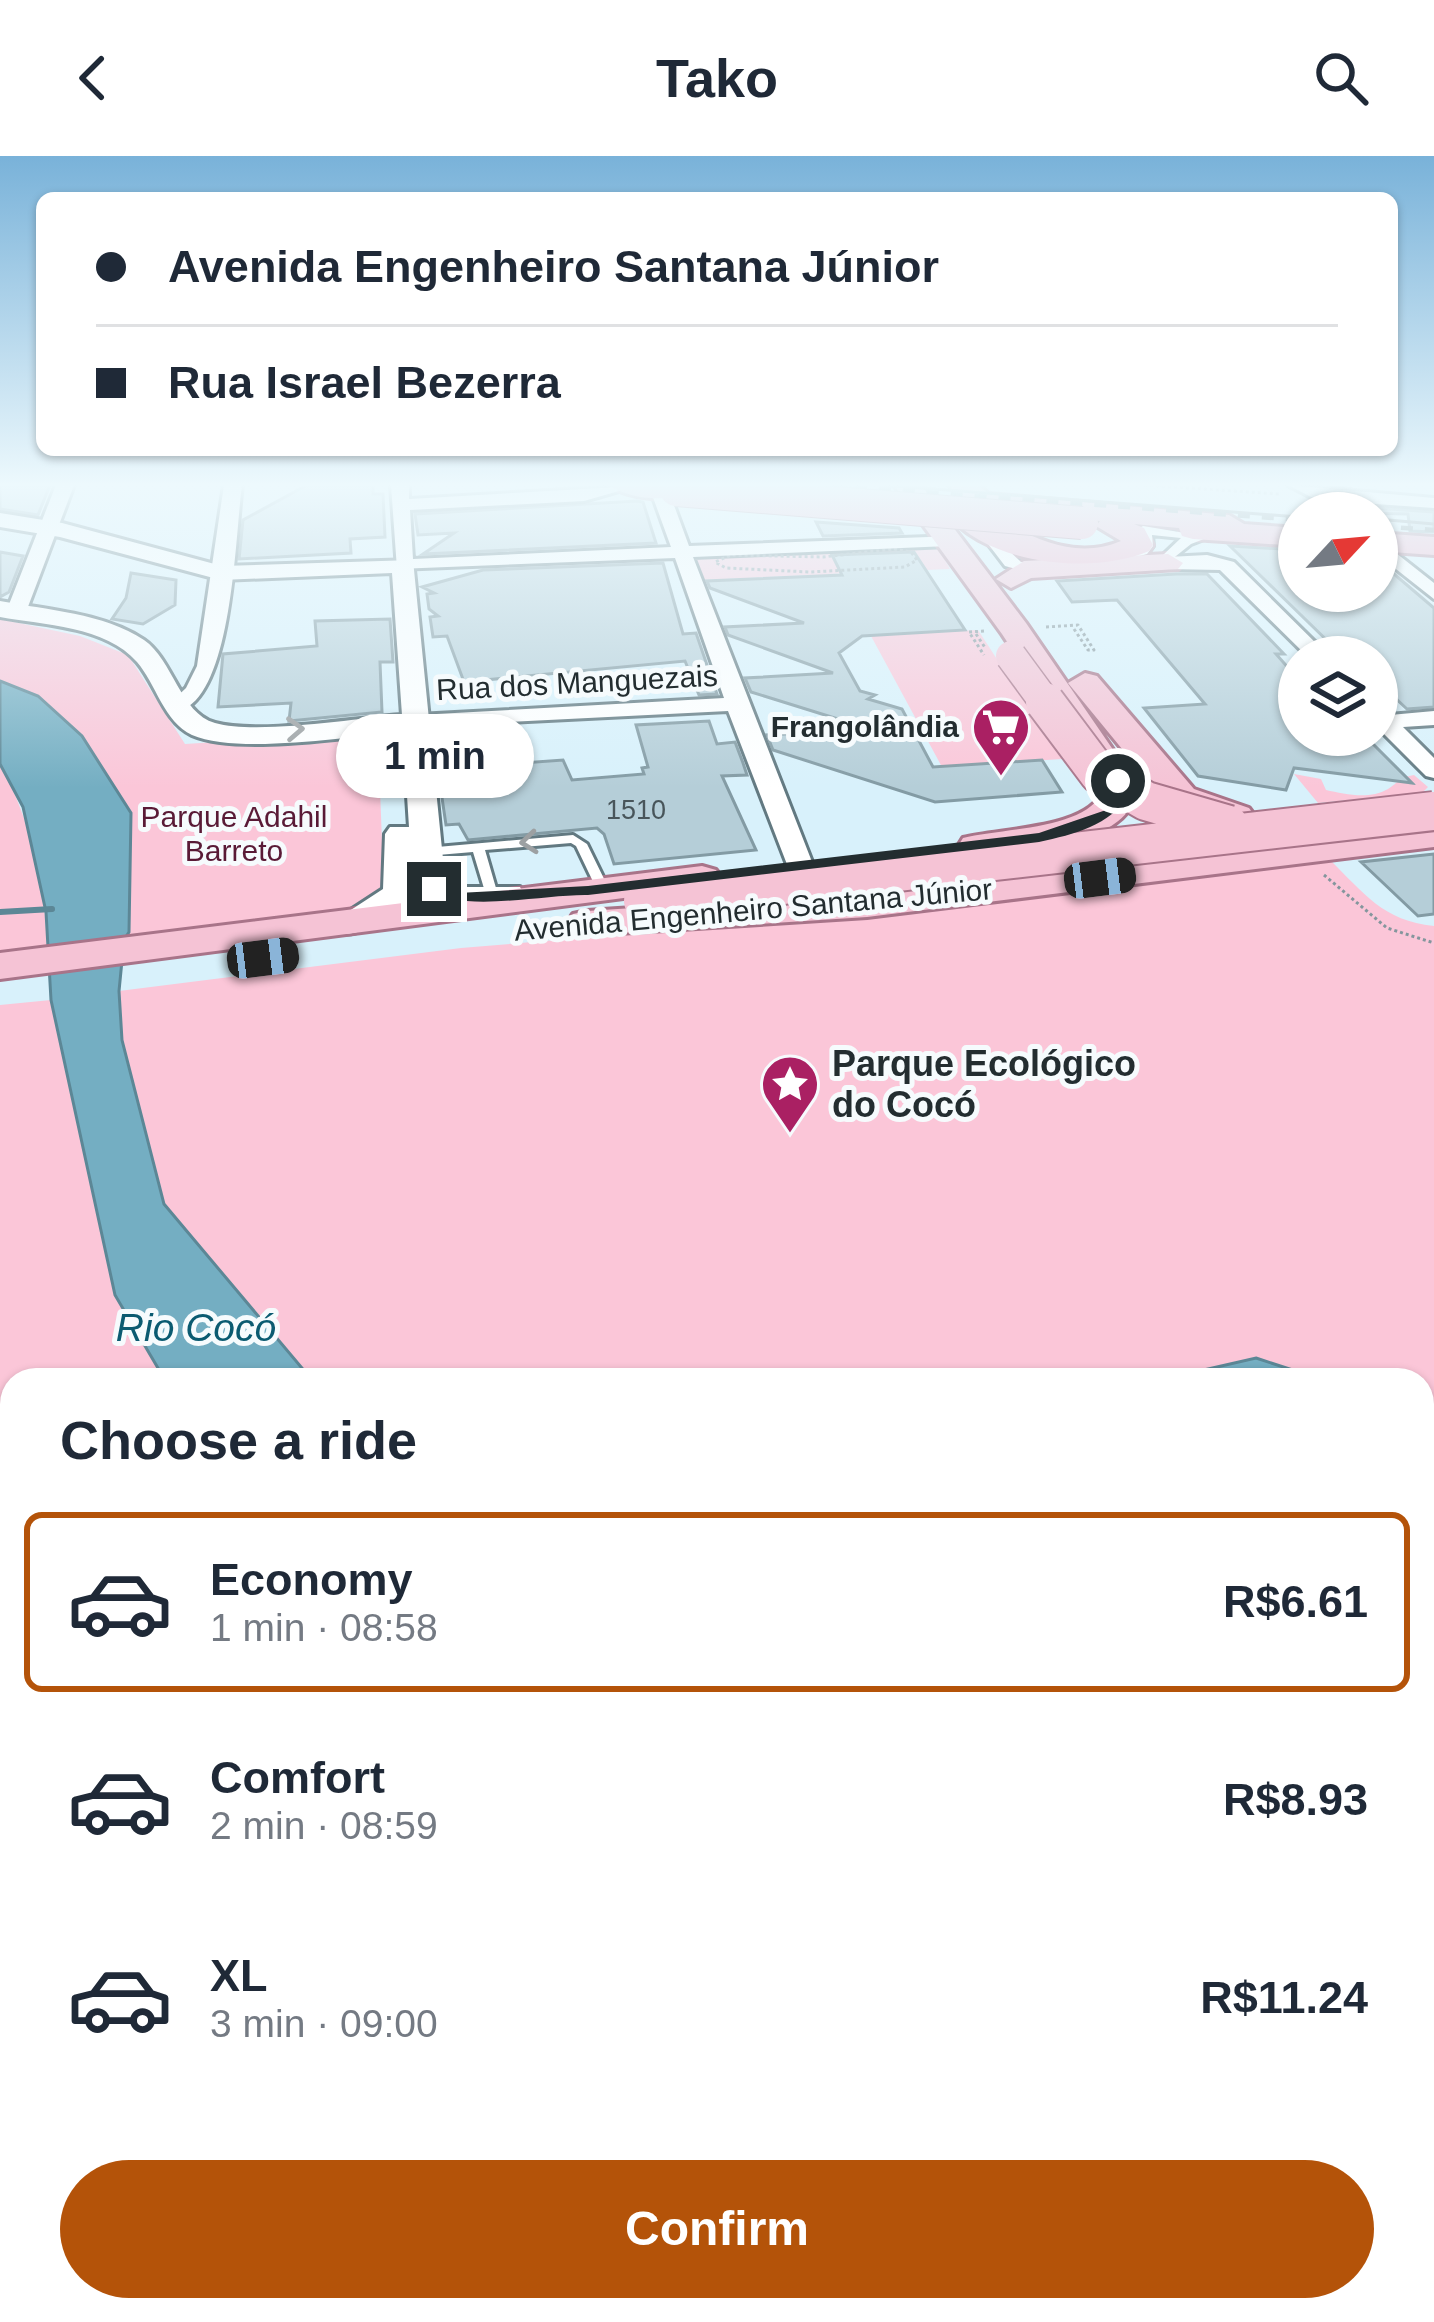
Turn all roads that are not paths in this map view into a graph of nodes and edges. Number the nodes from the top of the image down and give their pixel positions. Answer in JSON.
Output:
{"nodes":[{"id":1,"x":219,"y":586,"type":"edge"},
{"id":2,"x":406,"y":586,"type":"edge"},
{"id":3,"x":695,"y":586,"type":"edge"},
{"id":4,"x":976,"y":586,"type":"edge"},
{"id":5,"x":981,"y":586,"type":"edge"},
{"id":6,"x":1017,"y":586,"type":"edge"},
{"id":7,"x":1248,"y":586,"type":"edge"},
{"id":8,"x":8,"y":611,"type":"edge"},
{"id":9,"x":1299,"y":636,"type":"edge"},
{"id":10,"x":180,"y":704,"type":"junction"},
{"id":11,"x":739,"y":704,"type":"junction"},
{"id":12,"x":1107,"y":714,"type":"junction"},
{"id":13,"x":1398,"y":718,"type":"edge"},
{"id":14,"x":1434,"y":718,"type":"edge"},
{"id":15,"x":418,"y":722,"type":"junction"},
{"id":16,"x":376,"y":724,"type":"junction"},
{"id":17,"x":1398,"y":735,"type":"edge"},
{"id":18,"x":1434,"y":771,"type":"edge"},
{"id":19,"x":1434,"y":801,"type":"edge"},
{"id":20,"x":1434,"y":811,"type":"edge"},
{"id":21,"x":1292,"y":816,"type":"junction"},
{"id":22,"x":1434,"y":823,"type":"edge"},
{"id":23,"x":1434,"y":836,"type":"edge"},
{"id":24,"x":1386,"y":842,"type":"junction"},
{"id":25,"x":478,"y":847,"type":"junction"},
{"id":26,"x":426,"y":852,"type":"junction"},
{"id":27,"x":958,"y":865,"type":"junction"},
{"id":28,"x":801,"y":867,"type":"junction"},
{"id":29,"x":587,"y":901,"type":"junction"},
{"id":30,"x":490,"y":902,"type":"junction"},
{"id":31,"x":351,"y":936,"type":"junction"},
{"id":32,"x":175,"y":958,"type":"junction"},
{"id":33,"x":0,"y":967,"type":"edge"},
{"id":34,"x":0,"y":990,"type":"edge"}],
"edges":[{"from":1,"to":10,"type":"street"},
{"from":2,"to":15,"type":"street"},
{"from":3,"to":11,"type":"street"},
{"from":4,"to":22,"type":"main road","bridge":true},
{"from":5,"to":27,"type":"main road","name":"Avenida Engenheiro Santana Júnior"},
{"from":6,"to":12,"type":"main road"},
{"from":7,"to":9,"type":"street"},
{"from":8,"to":10,"type":"street"},
{"from":10,"to":16,"type":"street","one_way":true},
{"from":11,"to":15,"type":"street","name":"Rua dos Manguezais"},
{"from":11,"to":28,"type":"street"},
{"from":12,"to":21,"type":"main road"},
{"from":12,"to":27,"type":"main road"},
{"from":13,"to":14,"type":"street"},
{"from":15,"to":16,"type":"street"},
{"from":15,"to":26,"type":"street"},
{"from":16,"to":31,"type":"street"},
{"from":17,"to":18,"type":"street"},
{"from":19,"to":21,"type":"main road"},
{"from":20,"to":31,"type":"main road","name":"Avenida Engenheiro Santana Júnior","bridge":true},
{"from":21,"to":24,"type":"main road"},
{"from":23,"to":24,"type":"main road","name":"Avenida Engenheiro Santana Júnior"},
{"from":24,"to":29,"type":"main road","name":"Avenida Engenheiro Santana Júnior"},
{"from":25,"to":26,"type":"lane"},
{"from":29,"to":25,"type":"lane","one_way":true},
{"from":25,"to":30,"type":"lane"},
{"from":26,"to":30,"type":"street"},
{"from":27,"to":28,"type":"main road","name":"Avenida Engenheiro Santana Júnior"},
{"from":27,"to":29,"type":"main road"},
{"from":28,"to":29,"type":"main road","name":"Avenida Engenheiro Santana Júnior"},
{"from":29,"to":30,"type":"main road","name":"Avenida Engenheiro Santana Júnior"},
{"from":29,"to":31,"type":"main road","name":"Avenida Engenheiro Santana Júnior"},
{"from":30,"to":31,"type":"main road","name":"Avenida Engenheiro Santana Júnior"},
{"from":31,"to":32,"type":"main road","name":"Avenida Engenheiro Santana Júnior"},
{"from":32,"to":33,"type":"main road","name":"Avenida Engenheiro Santana Júnior"},
{"from":32,"to":34,"type":"main road","name":"Avenida Engenheiro Santana Júnior"}]}
